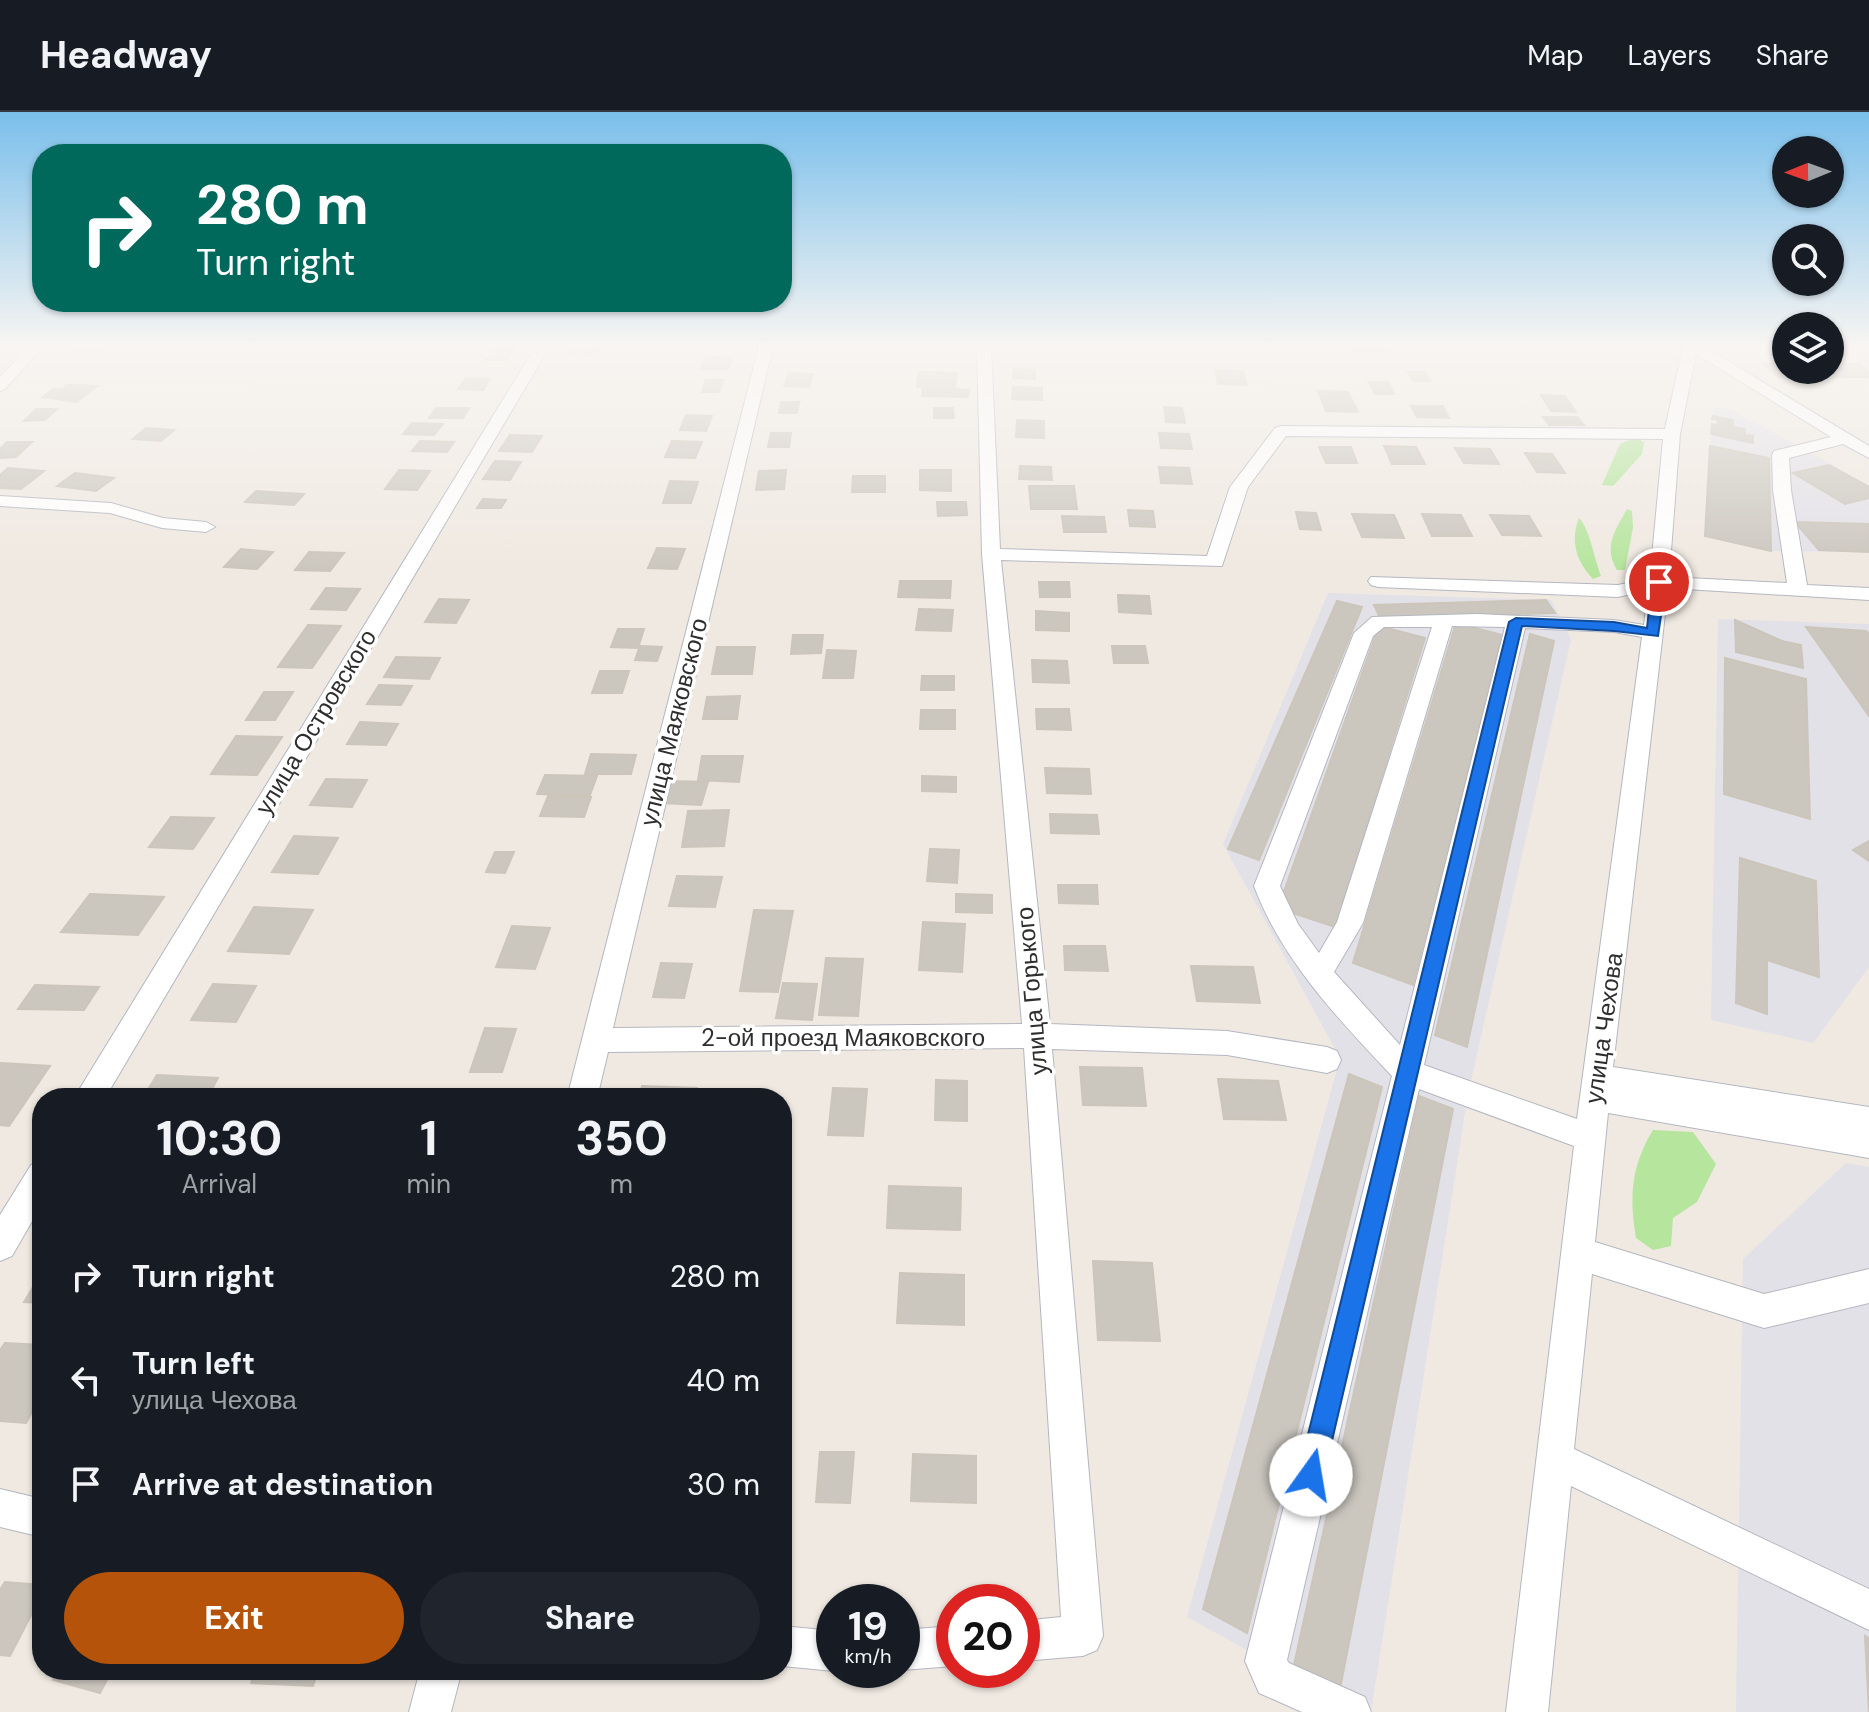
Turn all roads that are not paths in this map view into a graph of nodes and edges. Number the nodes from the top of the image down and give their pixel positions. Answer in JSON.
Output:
{"nodes":[{"id":1,"x":498,"y":421,"type":"edge"},
{"id":2,"x":748,"y":421,"type":"edge"},
{"id":3,"x":987,"y":421,"type":"edge"},
{"id":4,"x":1675,"y":421,"type":"edge"},
{"id":5,"x":1813,"y":421,"type":"edge"},
{"id":6,"x":1672,"y":434,"type":"junction"},
{"id":7,"x":1843,"y":439,"type":"junction"},
{"id":8,"x":1869,"y":453,"type":"edge"},
{"id":9,"x":0,"y":501,"type":"edge"},
{"id":10,"x":206,"y":527,"type":"dead end"},
{"id":11,"x":991,"y":554,"type":"junction"},
{"id":12,"x":1378,"y":581,"type":"dead end"},
{"id":13,"x":1659,"y":582,"type":"junction"},
{"id":14,"x":1798,"y":590,"type":"junction"},
{"id":15,"x":1869,"y":594,"type":"edge"},
{"id":16,"x":1444,"y":620,"type":"junction"},
{"id":17,"x":1516,"y":622,"type":"junction"},
{"id":18,"x":1653,"y":633,"type":"junction"},
{"id":19,"x":1320,"y":971,"type":"junction"},
{"id":20,"x":1037,"y":1036,"type":"junction"},
{"id":21,"x":596,"y":1040,"type":"junction"},
{"id":22,"x":1327,"y":1060,"type":"dead end"},
{"id":23,"x":1408,"y":1072,"type":"junction"},
{"id":24,"x":95,"y":1088,"type":"edge"},
{"id":25,"x":584,"y":1088,"type":"edge"},
{"id":26,"x":1596,"y":1088,"type":"junction"},
{"id":27,"x":1869,"y":1121,"type":"edge"},
{"id":28,"x":1590,"y":1138,"type":"junction"},
{"id":29,"x":1869,"y":1144,"type":"edge"},
{"id":30,"x":32,"y":1192,"type":"edge"},
{"id":31,"x":0,"y":1245,"type":"edge"},
{"id":32,"x":1577,"y":1253,"type":"junction"},
{"id":33,"x":1869,"y":1286,"type":"edge"},
{"id":34,"x":1554,"y":1459,"type":"junction"},
{"id":35,"x":0,"y":1508,"type":"edge"},
{"id":36,"x":32,"y":1516,"type":"edge"},
{"id":37,"x":1869,"y":1610,"type":"edge"},
{"id":38,"x":1040,"y":1640,"type":"edge"},
{"id":39,"x":792,"y":1647,"type":"edge"},
{"id":40,"x":816,"y":1649,"type":"edge"},
{"id":41,"x":438,"y":1680,"type":"edge"},
{"id":42,"x":430,"y":1712,"type":"edge"},
{"id":43,"x":1350,"y":1712,"type":"edge"},
{"id":44,"x":1527,"y":1712,"type":"edge"}],
"edges":[{"from":1,"to":24,"type":"street","name":"улица Островского"},
{"from":2,"to":21,"type":"street","name":"улица Маяковского"},
{"from":3,"to":11,"type":"street","name":"улица Горького"},
{"from":4,"to":6,"type":"street","name":"улица Чехова"},
{"from":5,"to":7,"type":"street"},
{"from":6,"to":11,"type":"street"},
{"from":6,"to":13,"type":"street","name":"улица Чехова"},
{"from":7,"to":8,"type":"street"},
{"from":7,"to":14,"type":"street"},
{"from":9,"to":10,"type":"street"},
{"from":11,"to":20,"type":"street","name":"улица Горького"},
{"from":12,"to":13,"type":"street"},
{"from":13,"to":14,"type":"street"},
{"from":13,"to":18,"type":"street","name":"улица Чехова"},
{"from":14,"to":15,"type":"street"},
{"from":16,"to":17,"type":"street"},
{"from":16,"to":19,"type":"street"},
{"from":16,"to":19,"type":"street"},
{"from":17,"to":18,"type":"street"},
{"from":17,"to":23,"type":"street"},
{"from":18,"to":26,"type":"street","name":"улица Чехова"},
{"from":19,"to":23,"type":"street"},
{"from":20,"to":21,"type":"street","name":"2-ой проезд Маяковского"},
{"from":20,"to":22,"type":"street","name":"2-ой проезд Маяковского"},
{"from":20,"to":38,"type":"street","name":"улица Горького"},
{"from":21,"to":25,"type":"street","name":"улица Маяковского"},
{"from":23,"to":28,"type":"street"},
{"from":23,"to":43,"type":"street"},
{"from":26,"to":27,"type":"street"},
{"from":26,"to":28,"type":"street","name":"улица Чехова"},
{"from":26,"to":29,"type":"street"},
{"from":28,"to":32,"type":"street","name":"улица Чехова"},
{"from":30,"to":31,"type":"street"},
{"from":32,"to":33,"type":"street"},
{"from":32,"to":34,"type":"street","name":"улица Чехова"},
{"from":34,"to":37,"type":"street"},
{"from":34,"to":44,"type":"street","name":"улица Чехова"},
{"from":35,"to":36,"type":"street"},
{"from":39,"to":40,"type":"street"},
{"from":41,"to":42,"type":"street"}]}
